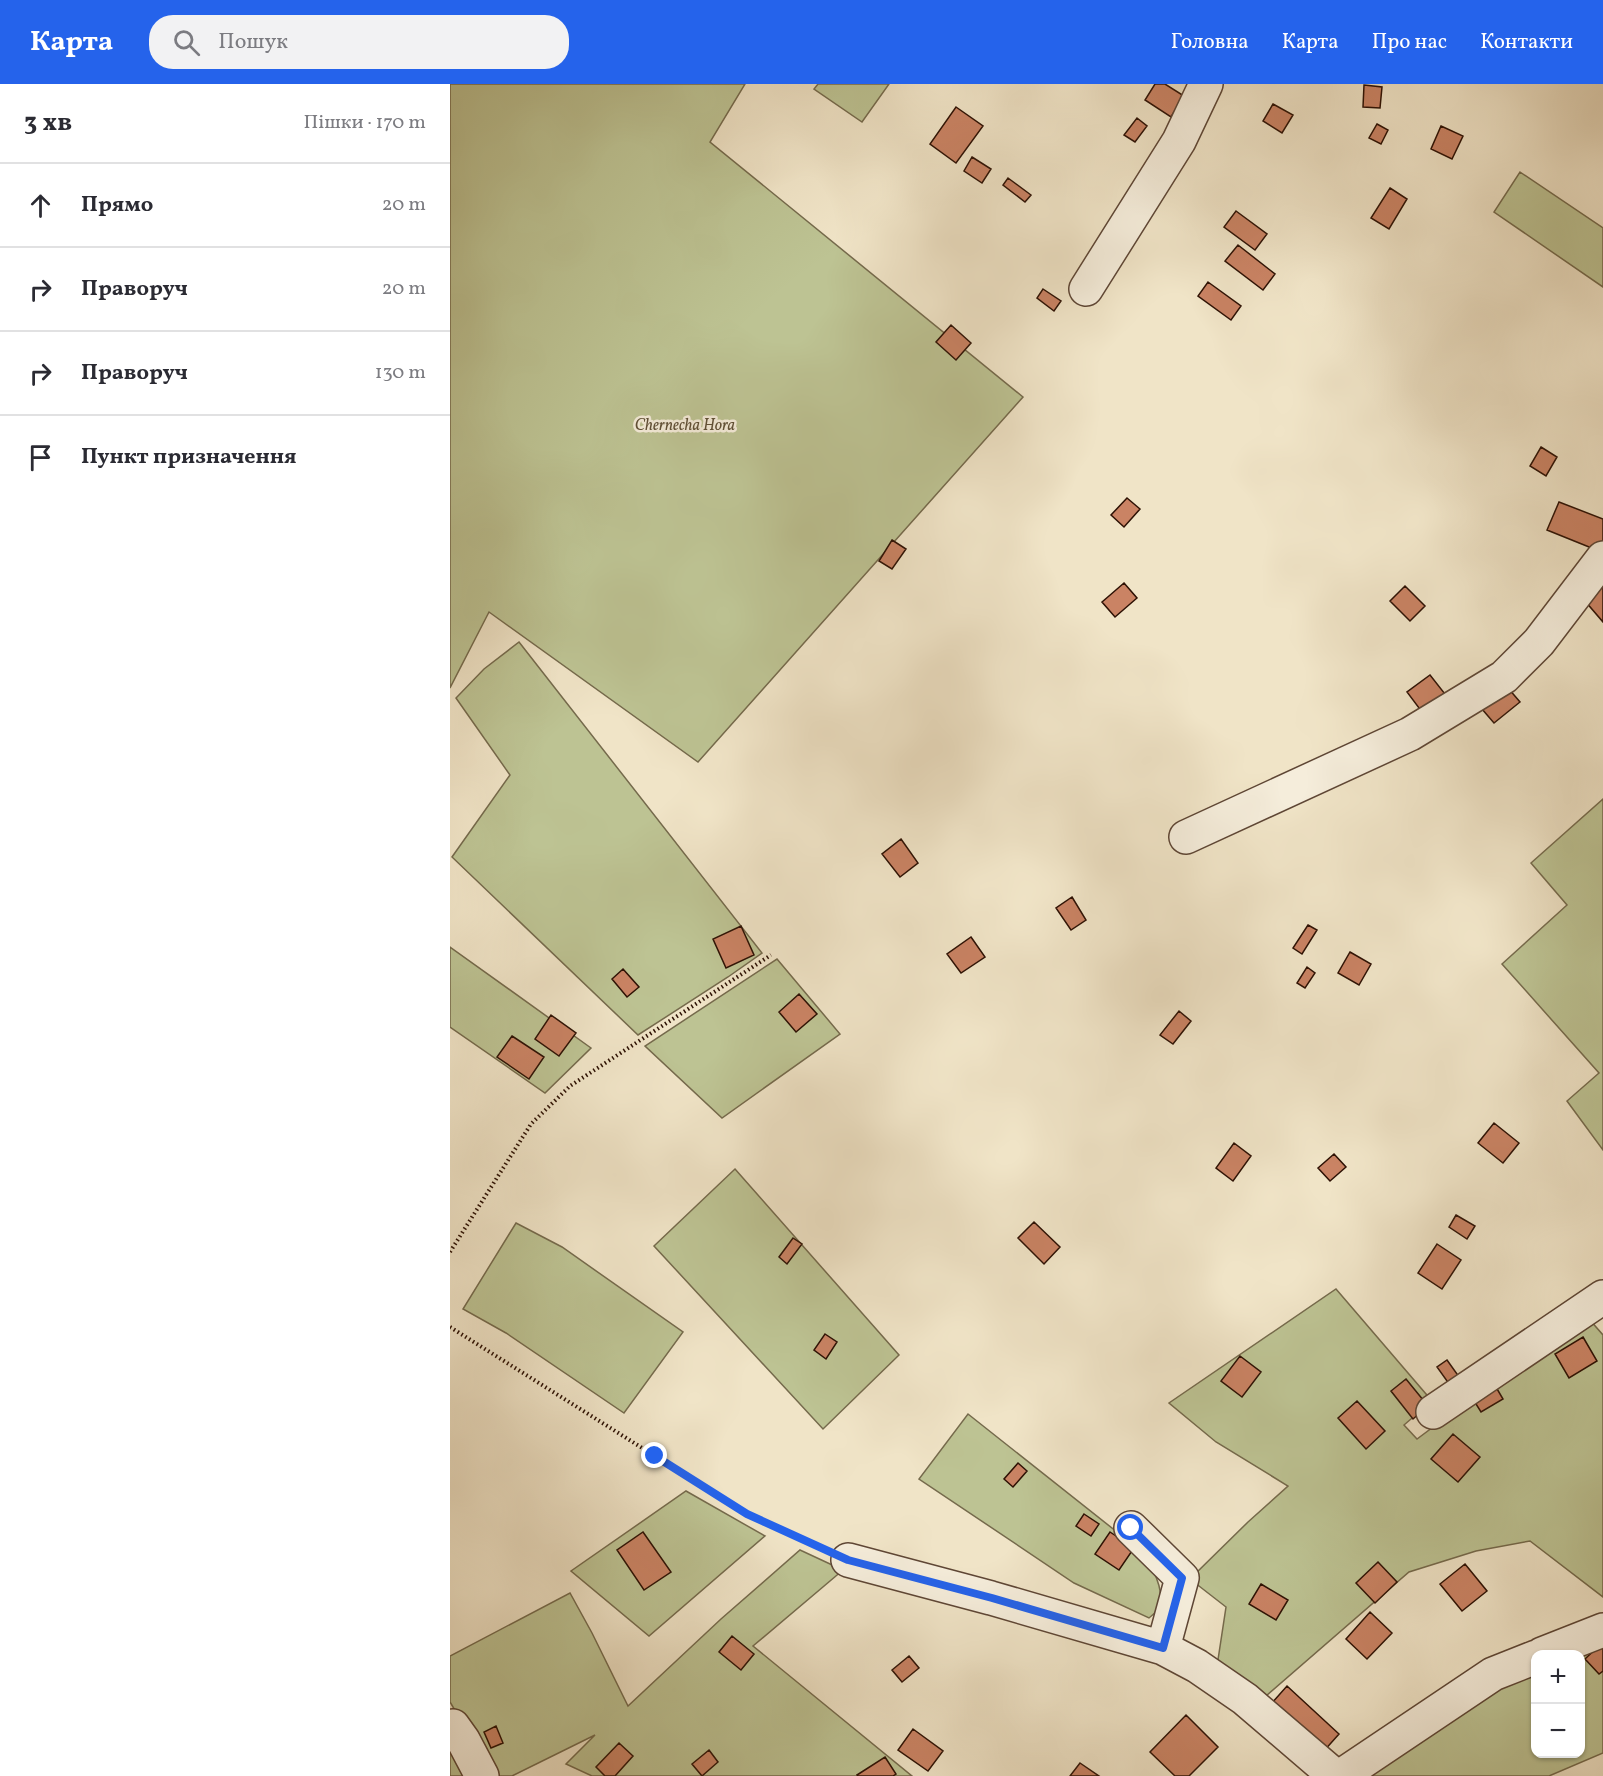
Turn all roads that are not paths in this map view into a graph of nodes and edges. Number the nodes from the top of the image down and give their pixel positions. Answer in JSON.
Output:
{"nodes":[{"id":1,"x":1206,"y":84,"type":"edge"},
{"id":2,"x":1086,"y":289,"type":"dead end"},
{"id":3,"x":1603,"y":558,"type":"edge"},
{"id":4,"x":1186,"y":837,"type":"dead end"},
{"id":5,"x":1603,"y":1297,"type":"edge"},
{"id":6,"x":1433,"y":1412,"type":"dead end"},
{"id":7,"x":1131,"y":1528,"type":"dead end"},
{"id":8,"x":848,"y":1560,"type":"road end"},
{"id":9,"x":1603,"y":1630,"type":"edge"},
{"id":10,"x":1163,"y":1648,"type":"junction"},
{"id":11,"x":1552,"y":1650,"type":"edge"},
{"id":12,"x":1531,"y":1659,"type":"edge"},
{"id":13,"x":453,"y":1726,"type":"dead end"},
{"id":14,"x":482,"y":1776,"type":"edge"},
{"id":15,"x":1335,"y":1776,"type":"edge"},
{"id":16,"x":1341,"y":1776,"type":"edge"}],
"edges":[{"from":1,"to":2,"type":"street"},
{"from":3,"to":4,"type":"street"},
{"from":5,"to":6,"type":"street"},
{"from":7,"to":10,"type":"street"},
{"from":8,"to":10,"type":"street"},
{"from":9,"to":11,"type":"street"},
{"from":10,"to":15,"type":"street"},
{"from":12,"to":16,"type":"street"},
{"from":13,"to":14,"type":"street"}]}
